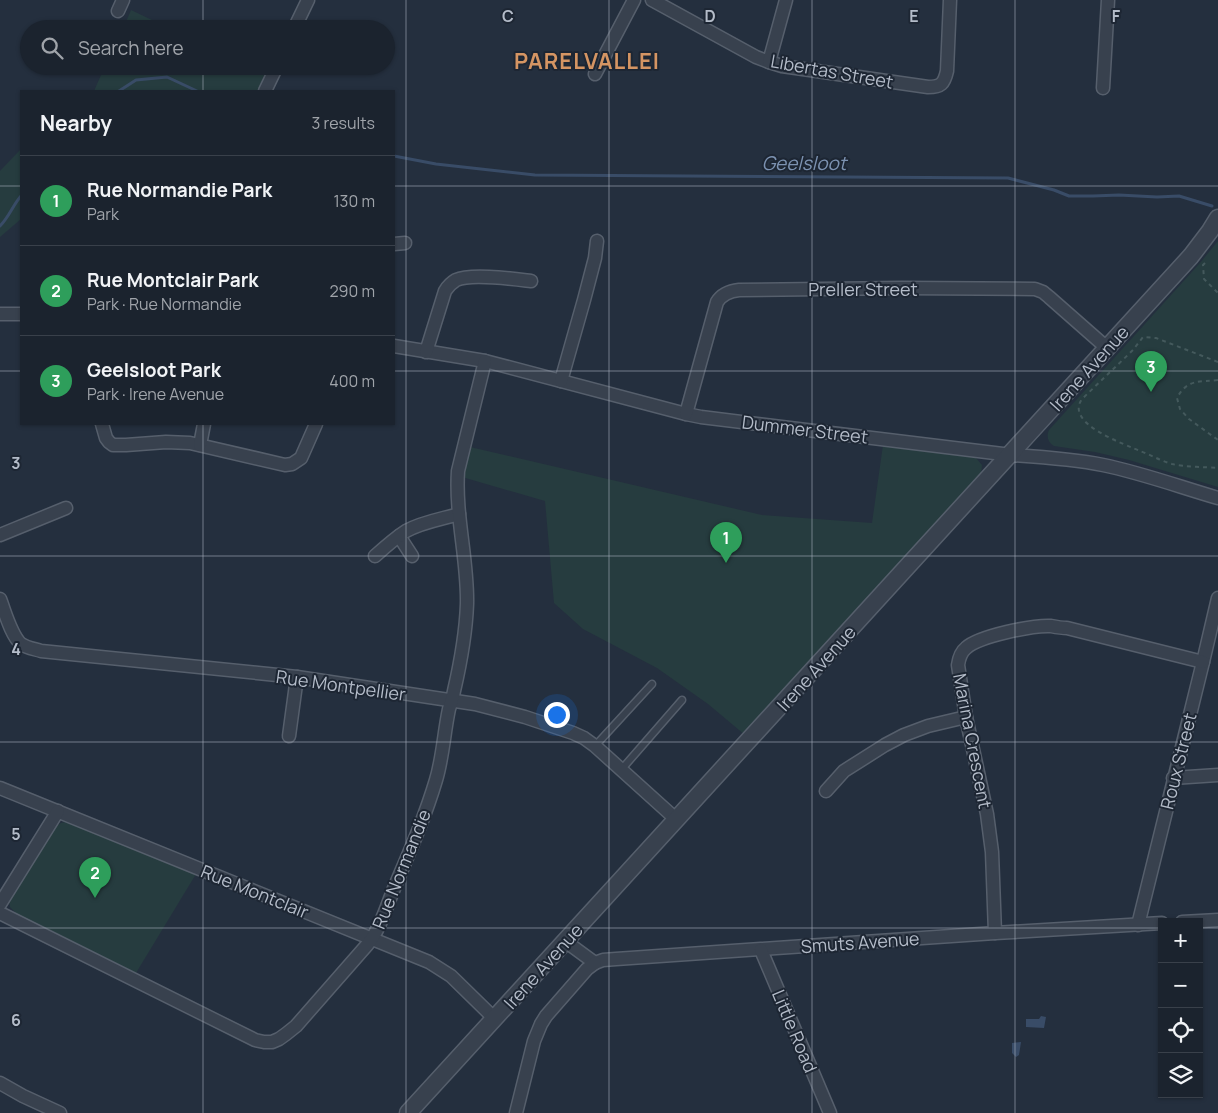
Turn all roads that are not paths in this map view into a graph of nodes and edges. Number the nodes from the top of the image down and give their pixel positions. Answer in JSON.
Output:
{"nodes":[{"id":1,"x":308,"y":0,"type":"edge"},
{"id":2,"x":634,"y":0,"type":"edge"},
{"id":3,"x":652,"y":0,"type":"edge"},
{"id":4,"x":786,"y":0,"type":"edge"},
{"id":5,"x":950,"y":0,"type":"edge"},
{"id":6,"x":1108,"y":0,"type":"edge"},
{"id":7,"x":298,"y":20,"type":"edge"},
{"id":8,"x":768,"y":62,"type":"junction"},
{"id":9,"x":595,"y":74,"type":"dead end"},
{"id":10,"x":273,"y":75,"type":"edge"},
{"id":11,"x":1103,"y":88,"type":"dead end"},
{"id":12,"x":265,"y":90,"type":"edge"},
{"id":13,"x":1218,"y":218,"type":"edge"},
{"id":14,"x":597,"y":241,"type":"dead end"},
{"id":15,"x":531,"y":281,"type":"dead end"},
{"id":16,"x":0,"y":314,"type":"edge"},
{"id":17,"x":20,"y":314,"type":"edge"},
{"id":18,"x":395,"y":346,"type":"edge"},
{"id":19,"x":1107,"y":348,"type":"junction"},
{"id":20,"x":426,"y":352,"type":"junction"},
{"id":21,"x":485,"y":361,"type":"junction"},
{"id":22,"x":561,"y":381,"type":"junction"},
{"id":23,"x":686,"y":414,"type":"junction"},
{"id":24,"x":102,"y":425,"type":"edge"},
{"id":25,"x":204,"y":425,"type":"edge"},
{"id":26,"x":316,"y":425,"type":"edge"},
{"id":27,"x":200,"y":444,"type":"junction"},
{"id":28,"x":1011,"y":454,"type":"junction"},
{"id":29,"x":1218,"y":498,"type":"edge"},
{"id":30,"x":66,"y":508,"type":"dead end"},
{"id":31,"x":459,"y":514,"type":"junction"},
{"id":32,"x":0,"y":535,"type":"edge"},
{"id":33,"x":399,"y":536,"type":"junction"},
{"id":34,"x":375,"y":556,"type":"dead end"},
{"id":35,"x":412,"y":556,"type":"dead end"},
{"id":36,"x":1218,"y":598,"type":"edge"},
{"id":37,"x":0,"y":599,"type":"edge"},
{"id":38,"x":1203,"y":662,"type":"junction"},
{"id":39,"x":297,"y":677,"type":"junction"},
{"id":40,"x":652,"y":684,"type":"dead end"},
{"id":41,"x":682,"y":700,"type":"dead end"},
{"id":42,"x":452,"y":701,"type":"junction"},
{"id":43,"x":966,"y":717,"type":"junction"},
{"id":44,"x":289,"y":736,"type":"dead end"},
{"id":45,"x":595,"y":746,"type":"junction"},
{"id":46,"x":622,"y":770,"type":"junction"},
{"id":47,"x":1218,"y":775,"type":"edge"},
{"id":48,"x":1174,"y":778,"type":"junction"},
{"id":49,"x":0,"y":788,"type":"edge"},
{"id":50,"x":826,"y":791,"type":"dead end"},
{"id":51,"x":58,"y":811,"type":"junction"},
{"id":52,"x":677,"y":820,"type":"junction"},
{"id":53,"x":0,"y":904,"type":"edge"},
{"id":54,"x":0,"y":913,"type":"edge"},
{"id":55,"x":1218,"y":920,"type":"edge"},
{"id":56,"x":1203,"y":921,"type":"edge"},
{"id":57,"x":1158,"y":923,"type":"edge"},
{"id":58,"x":1138,"y":924,"type":"junction"},
{"id":59,"x":995,"y":933,"type":"junction"},
{"id":60,"x":372,"y":939,"type":"junction"},
{"id":61,"x":565,"y":941,"type":"junction"},
{"id":62,"x":761,"y":950,"type":"junction"},
{"id":63,"x":595,"y":963,"type":"junction"},
{"id":64,"x":495,"y":1019,"type":"junction"},
{"id":65,"x":0,"y":1083,"type":"edge"},
{"id":66,"x":60,"y":1113,"type":"edge"},
{"id":67,"x":408,"y":1113,"type":"edge"},
{"id":68,"x":516,"y":1113,"type":"edge"},
{"id":69,"x":830,"y":1113,"type":"edge"}],
"edges":[{"from":1,"to":7,"type":"street"},
{"from":2,"to":9,"type":"street"},
{"from":3,"to":8,"type":"street","name":"Libertas Street"},
{"from":4,"to":8,"type":"street"},
{"from":5,"to":8,"type":"street","name":"Libertas Street"},
{"from":6,"to":11,"type":"street"},
{"from":10,"to":12,"type":"street"},
{"from":13,"to":19,"type":"street","name":"Irene Avenue"},
{"from":14,"to":22,"type":"street"},
{"from":15,"to":20,"type":"street"},
{"from":16,"to":17,"type":"street"},
{"from":18,"to":20,"type":"street","name":"Dummer Street"},
{"from":19,"to":23,"type":"street","name":"Preller Street"},
{"from":19,"to":28,"type":"street","name":"Irene Avenue"},
{"from":20,"to":21,"type":"street","name":"Dummer Street"},
{"from":21,"to":22,"type":"street","name":"Dummer Street"},
{"from":21,"to":31,"type":"street","name":"Rue Normandie"},
{"from":22,"to":23,"type":"street","name":"Dummer Street"},
{"from":23,"to":28,"type":"street","name":"Dummer Street"},
{"from":24,"to":27,"type":"street"},
{"from":25,"to":27,"type":"street"},
{"from":26,"to":27,"type":"street"},
{"from":28,"to":29,"type":"street","name":"Dummer Street"},
{"from":28,"to":52,"type":"street","name":"Irene Avenue"},
{"from":30,"to":32,"type":"street"},
{"from":31,"to":33,"type":"street"},
{"from":31,"to":42,"type":"street","name":"Rue Normandie"},
{"from":33,"to":34,"type":"street"},
{"from":33,"to":35,"type":"street"},
{"from":36,"to":38,"type":"street","name":"Roux Street"},
{"from":37,"to":39,"type":"street","name":"Rue Montpellier"},
{"from":38,"to":43,"type":"street","name":"Marina Crescent"},
{"from":38,"to":48,"type":"street","name":"Roux Street"},
{"from":39,"to":42,"type":"street","name":"Rue Montpellier"},
{"from":39,"to":44,"type":"street"},
{"from":40,"to":45,"type":"lane"},
{"from":41,"to":46,"type":"lane"},
{"from":42,"to":45,"type":"street","name":"Rue Montpellier"},
{"from":42,"to":60,"type":"street","name":"Rue Normandie"},
{"from":43,"to":50,"type":"street"},
{"from":43,"to":59,"type":"street","name":"Marina Crescent"},
{"from":45,"to":46,"type":"street","name":"Rue Montpellier"},
{"from":46,"to":52,"type":"street","name":"Rue Montpellier"},
{"from":47,"to":48,"type":"street"},
{"from":48,"to":58,"type":"street","name":"Roux Street"},
{"from":49,"to":51,"type":"street","name":"Rue Montclair"},
{"from":51,"to":53,"type":"street"},
{"from":51,"to":60,"type":"street","name":"Rue Montclair"},
{"from":52,"to":61,"type":"street","name":"Irene Avenue"},
{"from":54,"to":60,"type":"street","name":"Rue Normandie"},
{"from":55,"to":56,"type":"street"},
{"from":57,"to":58,"type":"street","name":"Smuts Avenue"},
{"from":58,"to":59,"type":"street","name":"Smuts Avenue"},
{"from":59,"to":62,"type":"street","name":"Smuts Avenue"},
{"from":60,"to":64,"type":"street","name":"Rue Montclair"},
{"from":61,"to":63,"type":"street"},
{"from":61,"to":64,"type":"street","name":"Irene Avenue"},
{"from":62,"to":63,"type":"street","name":"Smuts Avenue"},
{"from":62,"to":69,"type":"street","name":"Little Road"},
{"from":63,"to":68,"type":"street"},
{"from":64,"to":67,"type":"street","name":"Irene Avenue"},
{"from":65,"to":66,"type":"street"}]}
